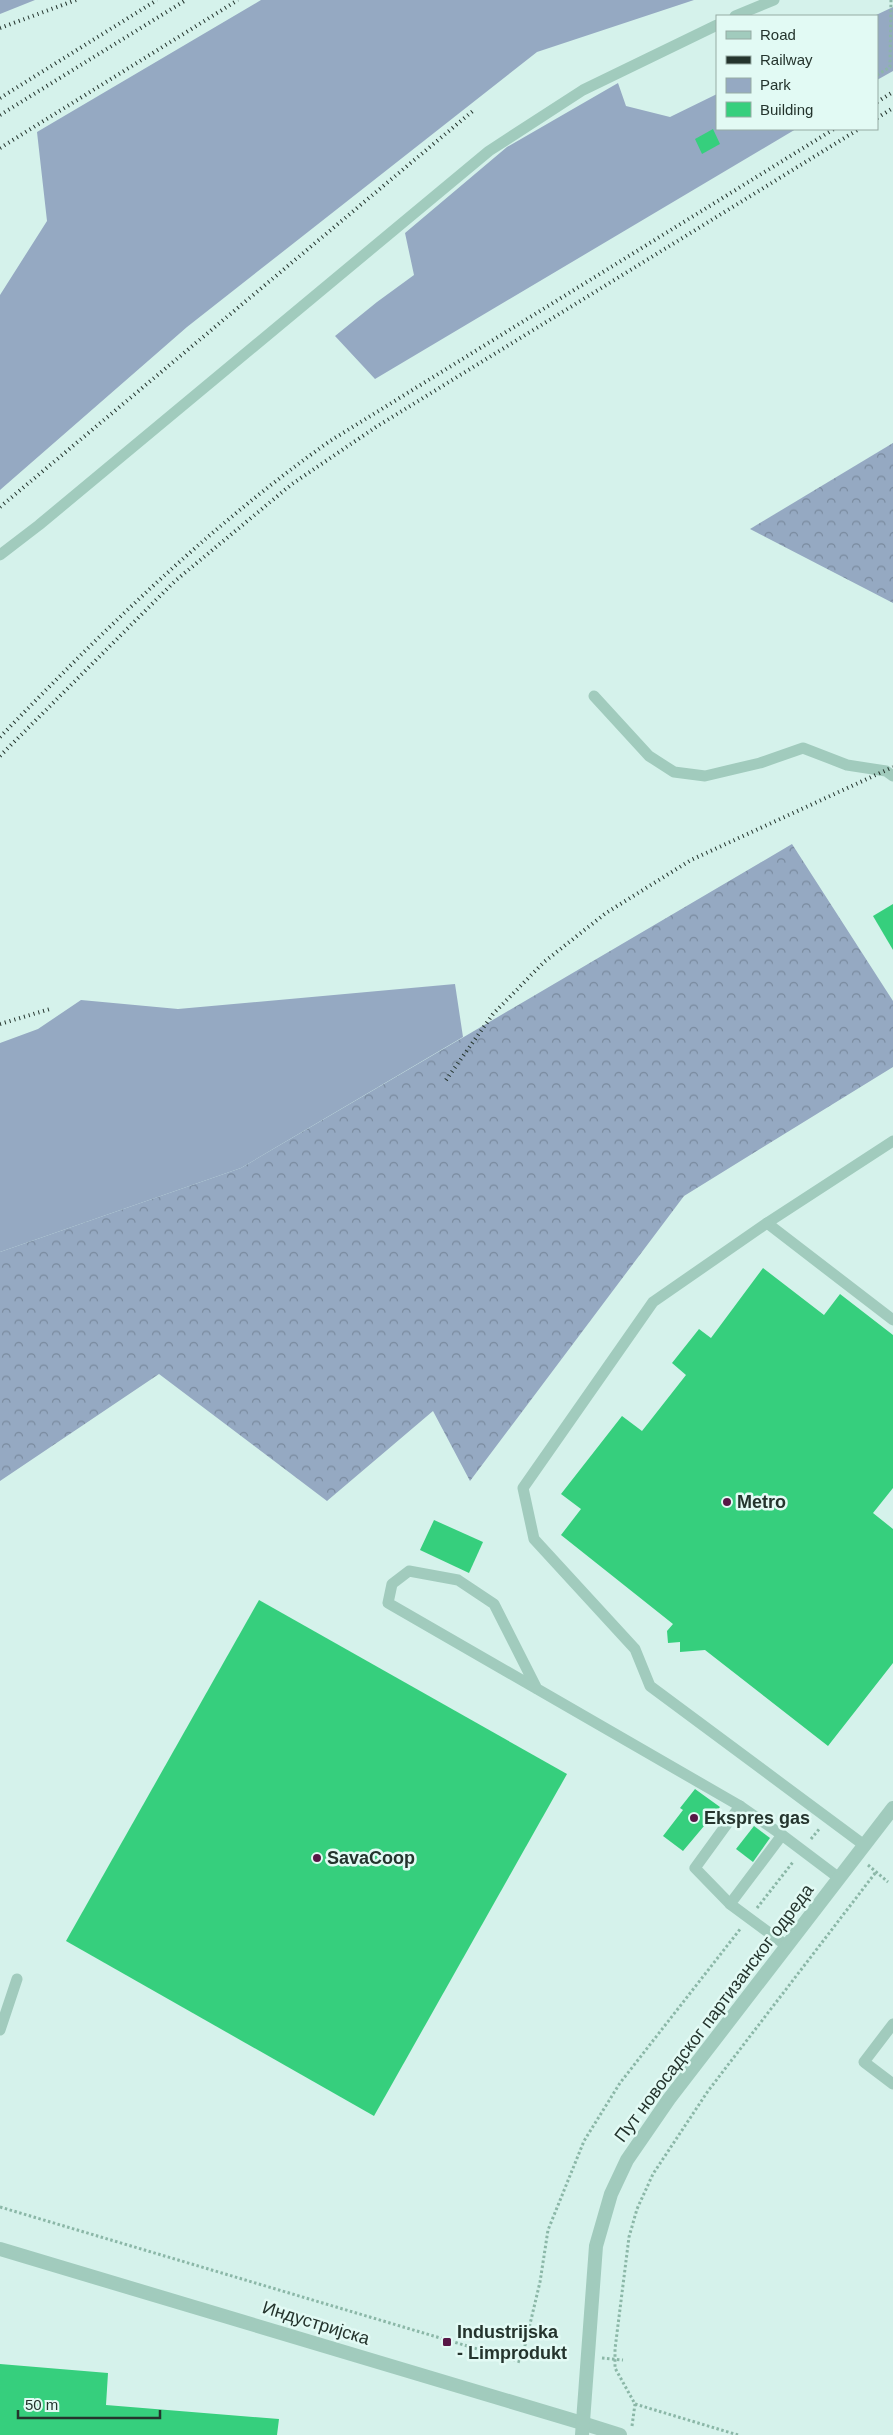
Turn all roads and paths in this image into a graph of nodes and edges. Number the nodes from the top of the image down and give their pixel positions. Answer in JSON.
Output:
{"nodes":[{"id":1,"x":774,"y":0,"type":"edge"},
{"id":2,"x":891,"y":0,"type":"edge"},
{"id":3,"x":737,"y":15,"type":"edge"},
{"id":4,"x":716,"y":25,"type":"edge"},
{"id":5,"x":878,"y":74,"type":"edge"},
{"id":6,"x":0,"y":555,"type":"edge"},
{"id":7,"x":594,"y":696,"type":"dead end"},
{"id":8,"x":893,"y":776,"type":"edge"},
{"id":9,"x":893,"y":1140,"type":"edge"},
{"id":10,"x":767,"y":1223,"type":"junction"},
{"id":11,"x":893,"y":1320,"type":"edge"},
{"id":12,"x":537,"y":1689,"type":"junction"},
{"id":13,"x":740,"y":1806,"type":"junction"},
{"id":14,"x":893,"y":1808,"type":"edge"},
{"id":15,"x":827,"y":1819,"type":"junction"},
{"id":16,"x":782,"y":1836,"type":"junction"},
{"id":17,"x":802,"y":1850,"type":"junction"},
{"id":18,"x":860,"y":1850,"type":"junction"},
{"id":19,"x":876,"y":1872,"type":"junction"},
{"id":20,"x":839,"y":1878,"type":"junction"},
{"id":21,"x":888,"y":1882,"type":"dead end"},
{"id":22,"x":730,"y":1904,"type":"junction"},
{"id":23,"x":749,"y":1918,"type":"junction"},
{"id":24,"x":787,"y":1946,"type":"junction"},
{"id":25,"x":17,"y":1979,"type":"dead end"},
{"id":26,"x":893,"y":2024,"type":"edge"},
{"id":27,"x":0,"y":2030,"type":"edge"},
{"id":28,"x":893,"y":2084,"type":"edge"},
{"id":29,"x":0,"y":2207,"type":"edge"},
{"id":30,"x":0,"y":2249,"type":"edge"},
{"id":31,"x":523,"y":2352,"type":"junction"},
{"id":32,"x":565,"y":2354,"type":"dead end"},
{"id":33,"x":602,"y":2358,"type":"dead end"},
{"id":34,"x":615,"y":2359,"type":"junction"},
{"id":35,"x":623,"y":2360,"type":"dead end"},
{"id":36,"x":635,"y":2404,"type":"junction"},
{"id":37,"x":582,"y":2429,"type":"edge"},
{"id":38,"x":620,"y":2435,"type":"edge"},
{"id":39,"x":631,"y":2435,"type":"edge"},
{"id":40,"x":738,"y":2435,"type":"edge"}],
"edges":[{"from":1,"to":3,"type":"lane"},
{"from":2,"to":5,"type":"path"},
{"from":4,"to":6,"type":"lane"},
{"from":7,"to":8,"type":"lane"},
{"from":9,"to":10,"type":"lane"},
{"from":10,"to":11,"type":"lane"},
{"from":10,"to":15,"type":"lane"},
{"from":12,"to":12,"type":"lane"},
{"from":12,"to":13,"type":"lane"},
{"from":13,"to":16,"type":"lane"},
{"from":13,"to":22,"type":"lane"},
{"from":14,"to":18,"type":"street","name":"Пут новосадског партизанског одреда"},
{"from":15,"to":17,"type":"path"},
{"from":15,"to":18,"type":"lane"},
{"from":16,"to":17,"type":"lane"},
{"from":16,"to":22,"type":"lane"},
{"from":17,"to":20,"type":"lane"},
{"from":17,"to":23,"type":"path"},
{"from":18,"to":19,"type":"path"},
{"from":18,"to":20,"type":"street","name":"Пут новосадског партизанског одреда"},
{"from":19,"to":21,"type":"path"},
{"from":19,"to":34,"type":"path"},
{"from":20,"to":24,"type":"street","name":"Пут новосадског партизанског одреда"},
{"from":22,"to":23,"type":"lane"},
{"from":23,"to":24,"type":"lane"},
{"from":23,"to":31,"type":"path"},
{"from":24,"to":37,"type":"street","name":"Пут новосадског партизанског одреда"},
{"from":25,"to":27,"type":"lane"},
{"from":26,"to":28,"type":"lane"},
{"from":29,"to":31,"type":"path"},
{"from":30,"to":37,"type":"street","name":"Индустријска"},
{"from":31,"to":32,"type":"path"},
{"from":33,"to":34,"type":"path"},
{"from":34,"to":35,"type":"path"},
{"from":34,"to":36,"type":"path"},
{"from":36,"to":39,"type":"path"},
{"from":36,"to":40,"type":"path"},
{"from":37,"to":38,"type":"street","name":"Индустријска"}]}
